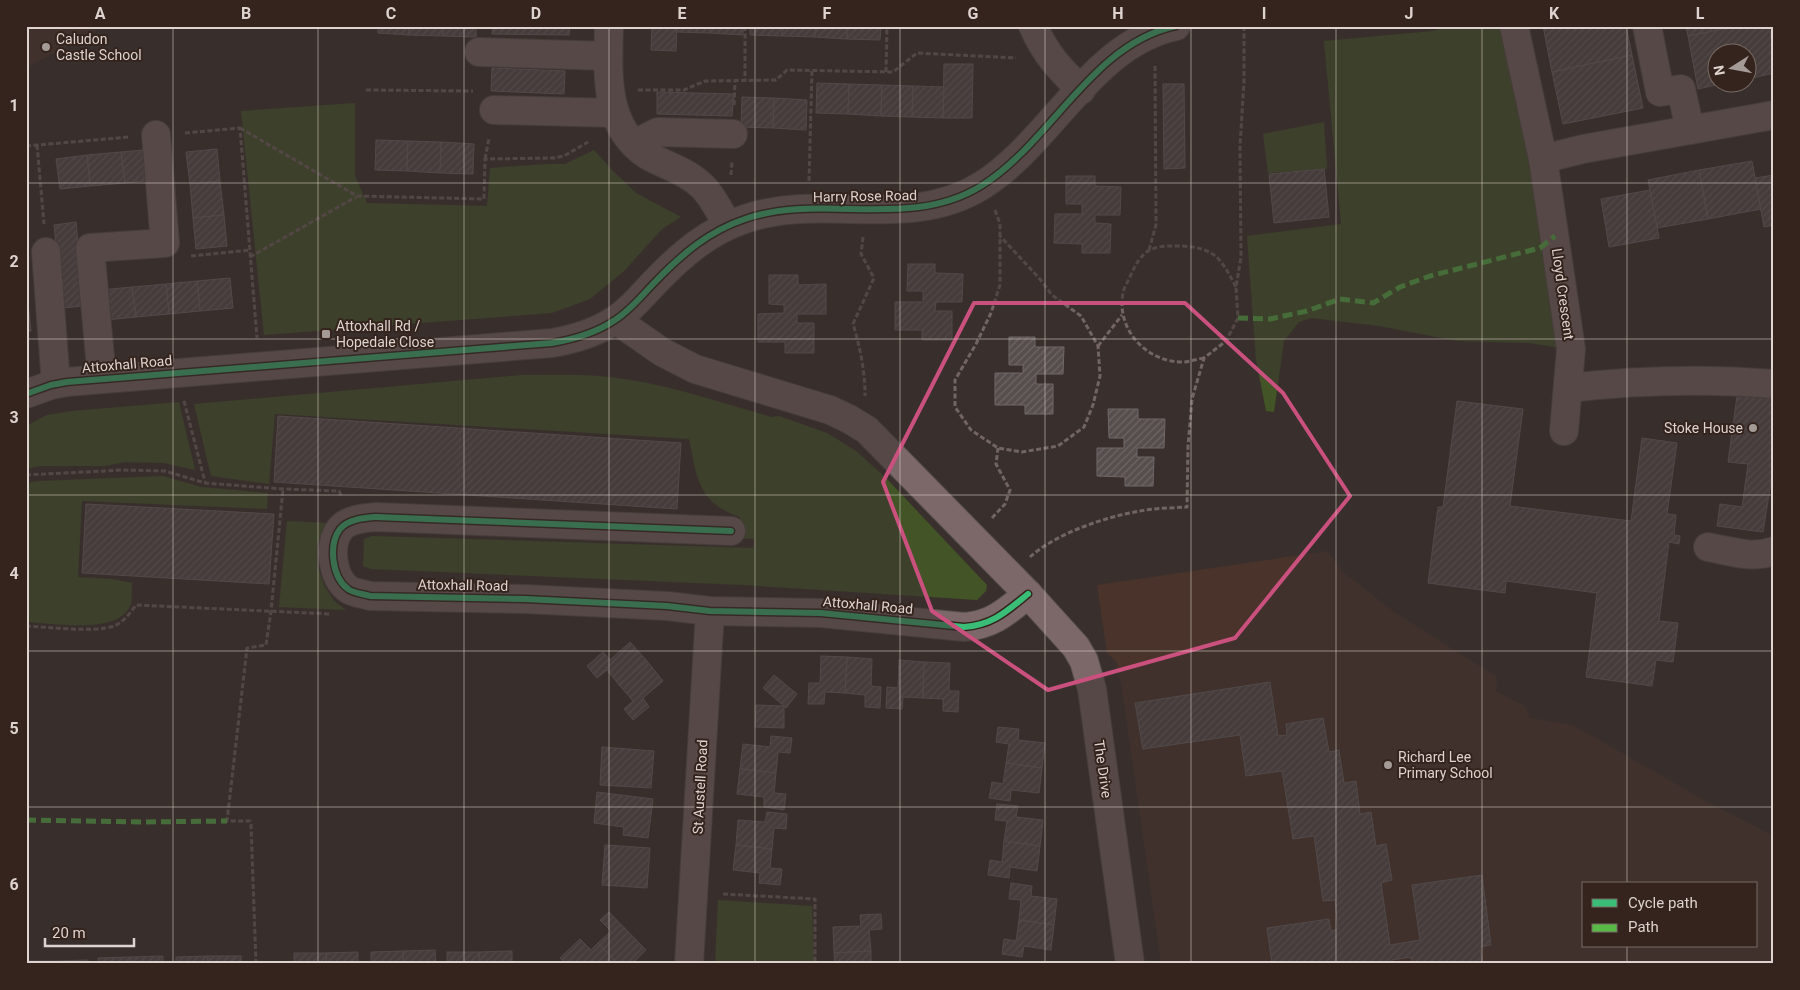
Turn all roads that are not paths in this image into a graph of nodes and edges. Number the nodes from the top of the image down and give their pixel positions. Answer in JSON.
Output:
{"nodes":[{"id":1,"x":608,"y":26,"type":"edge"},
{"id":2,"x":1514,"y":26,"type":"edge"},
{"id":3,"x":1648,"y":26,"type":"edge"},
{"id":4,"x":1165,"y":30,"type":"edge"},
{"id":5,"x":1037,"y":35,"type":"edge"},
{"id":6,"x":479,"y":52,"type":"dead end"},
{"id":7,"x":608,"y":56,"type":"junction"},
{"id":8,"x":1081,"y":90,"type":"junction"},
{"id":9,"x":494,"y":110,"type":"road end"},
{"id":10,"x":1774,"y":116,"type":"edge"},
{"id":11,"x":623,"y":127,"type":"junction"},
{"id":12,"x":1690,"y":130,"type":"junction"},
{"id":13,"x":733,"y":134,"type":"dead end"},
{"id":14,"x":156,"y":135,"type":"road end"},
{"id":15,"x":1543,"y":159,"type":"junction"},
{"id":16,"x":728,"y":225,"type":"junction"},
{"id":17,"x":46,"y":252,"type":"road end"},
{"id":18,"x":616,"y":320,"type":"junction"},
{"id":19,"x":102,"y":379,"type":"junction"},
{"id":20,"x":56,"y":384,"type":"junction"},
{"id":21,"x":1774,"y":384,"type":"edge"},
{"id":22,"x":1568,"y":388,"type":"junction"},
{"id":23,"x":26,"y":394,"type":"edge"},
{"id":24,"x":1564,"y":431,"type":"dead end"},
{"id":25,"x":731,"y":531,"type":"dead end"},
{"id":26,"x":1708,"y":547,"type":"dead end"},
{"id":27,"x":1774,"y":551,"type":"edge"},
{"id":28,"x":1019,"y":584,"type":"junction"},
{"id":29,"x":710,"y":611,"type":"junction"},
{"id":30,"x":689,"y":964,"type":"edge"},
{"id":31,"x":1130,"y":964,"type":"edge"}],
"edges":[{"from":1,"to":7,"type":"street"},
{"from":2,"to":15,"type":"street","name":"Lloyd Crescent"},
{"from":3,"to":12,"type":"street"},
{"from":4,"to":8,"type":"street","name":"Harry Rose Road"},
{"from":5,"to":8,"type":"street"},
{"from":6,"to":7,"type":"street"},
{"from":7,"to":11,"type":"street"},
{"from":8,"to":16,"type":"street","name":"Harry Rose Road"},
{"from":9,"to":11,"type":"street"},
{"from":10,"to":12,"type":"street"},
{"from":11,"to":13,"type":"street"},
{"from":11,"to":16,"type":"street"},
{"from":12,"to":15,"type":"street"},
{"from":14,"to":19,"type":"street"},
{"from":15,"to":22,"type":"street","name":"Lloyd Crescent"},
{"from":16,"to":18,"type":"street","name":"Harry Rose Road"},
{"from":17,"to":20,"type":"street"},
{"from":18,"to":19,"type":"street","name":"Attoxhall Road"},
{"from":18,"to":28,"type":"street"},
{"from":19,"to":20,"type":"street","name":"Attoxhall Road"},
{"from":20,"to":23,"type":"street","name":"Attoxhall Road"},
{"from":21,"to":22,"type":"street"},
{"from":22,"to":24,"type":"street","name":"Lloyd Crescent"},
{"from":25,"to":29,"type":"street","name":"Attoxhall Road"},
{"from":26,"to":27,"type":"street"},
{"from":28,"to":29,"type":"street","name":"Attoxhall Road"},
{"from":28,"to":31,"type":"street","name":"The Drive"},
{"from":29,"to":30,"type":"street","name":"St Austell Road"}]}
